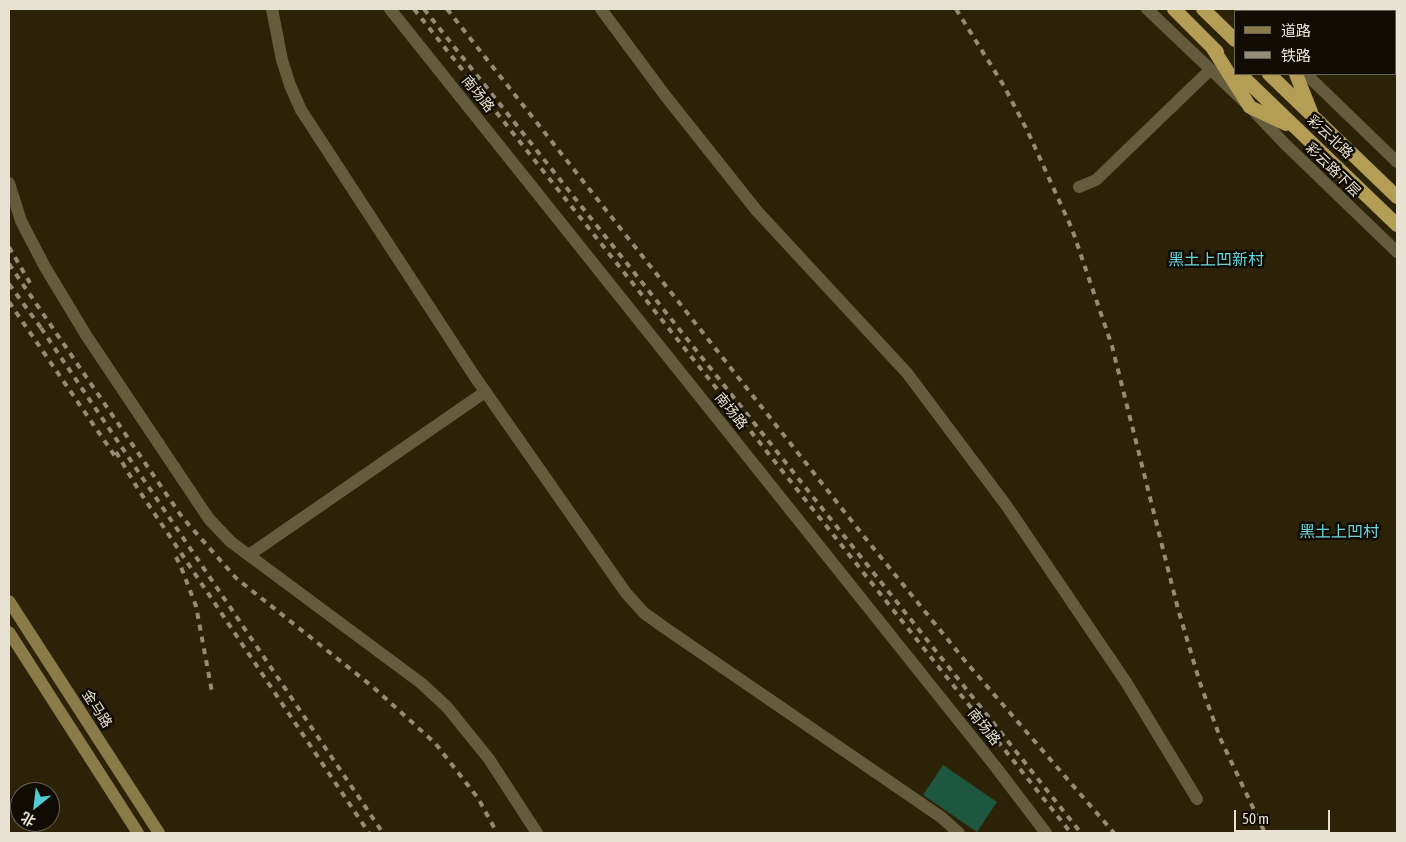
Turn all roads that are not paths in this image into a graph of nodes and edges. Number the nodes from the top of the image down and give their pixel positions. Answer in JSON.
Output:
{"nodes":[{"id":1,"x":272,"y":9,"type":"edge"},
{"id":2,"x":390,"y":9,"type":"edge"},
{"id":3,"x":601,"y":9,"type":"edge"},
{"id":4,"x":1147,"y":9,"type":"edge"},
{"id":5,"x":1174,"y":9,"type":"edge"},
{"id":6,"x":1203,"y":9,"type":"edge"},
{"id":7,"x":1234,"y":26,"type":"edge"},
{"id":8,"x":1234,"y":39,"type":"edge"},
{"id":9,"x":1212,"y":47,"type":"junction"},
{"id":10,"x":1234,"y":68,"type":"edge"},
{"id":11,"x":1210,"y":70,"type":"junction"},
{"id":12,"x":1241,"y":75,"type":"edge"},
{"id":13,"x":1270,"y":75,"type":"edge"},
{"id":14,"x":1296,"y":75,"type":"edge"},
{"id":15,"x":1307,"y":75,"type":"edge"},
{"id":16,"x":1250,"y":107,"type":"junction"},
{"id":17,"x":1312,"y":116,"type":"junction"},
{"id":18,"x":1296,"y":128,"type":"junction"},
{"id":19,"x":1397,"y":162,"type":"edge"},
{"id":20,"x":9,"y":183,"type":"edge"},
{"id":21,"x":1079,"y":187,"type":"dead end"},
{"id":22,"x":1397,"y":198,"type":"edge"},
{"id":23,"x":1397,"y":225,"type":"edge"},
{"id":24,"x":1397,"y":252,"type":"edge"},
{"id":25,"x":485,"y":392,"type":"junction"},
{"id":26,"x":249,"y":555,"type":"junction"},
{"id":27,"x":9,"y":601,"type":"edge"},
{"id":28,"x":9,"y":632,"type":"edge"},
{"id":29,"x":1197,"y":799,"type":"dead end"},
{"id":30,"x":138,"y":833,"type":"edge"},
{"id":31,"x":159,"y":833,"type":"edge"},
{"id":32,"x":537,"y":833,"type":"edge"},
{"id":33,"x":959,"y":833,"type":"edge"},
{"id":34,"x":1046,"y":833,"type":"edge"}],
"edges":[{"from":1,"to":25,"type":"street"},
{"from":2,"to":34,"type":"street","name":"南场路"},
{"from":3,"to":29,"type":"street"},
{"from":4,"to":11,"type":"street","name":"彩云路下层"},
{"from":5,"to":9,"type":"highway"},
{"from":6,"to":7,"type":"highway"},
{"from":6,"to":8,"type":"highway"},
{"from":9,"to":10,"type":"highway"},
{"from":9,"to":16,"type":"highway"},
{"from":11,"to":16,"type":"street","name":"彩云路下层"},
{"from":11,"to":21,"type":"street"},
{"from":12,"to":18,"type":"highway","name":"彩云北路"},
{"from":13,"to":17,"type":"highway","name":"彩云北路"},
{"from":14,"to":17,"type":"highway"},
{"from":15,"to":19,"type":"street"},
{"from":16,"to":18,"type":"highway"},
{"from":16,"to":24,"type":"street","name":"彩云路下层"},
{"from":17,"to":22,"type":"highway","name":"彩云北路"},
{"from":18,"to":23,"type":"highway","name":"彩云北路"},
{"from":20,"to":26,"type":"street"},
{"from":25,"to":26,"type":"street"},
{"from":25,"to":33,"type":"street"},
{"from":26,"to":32,"type":"street"},
{"from":27,"to":31,"type":"main road","name":"金马路"},
{"from":28,"to":30,"type":"main road"}]}
